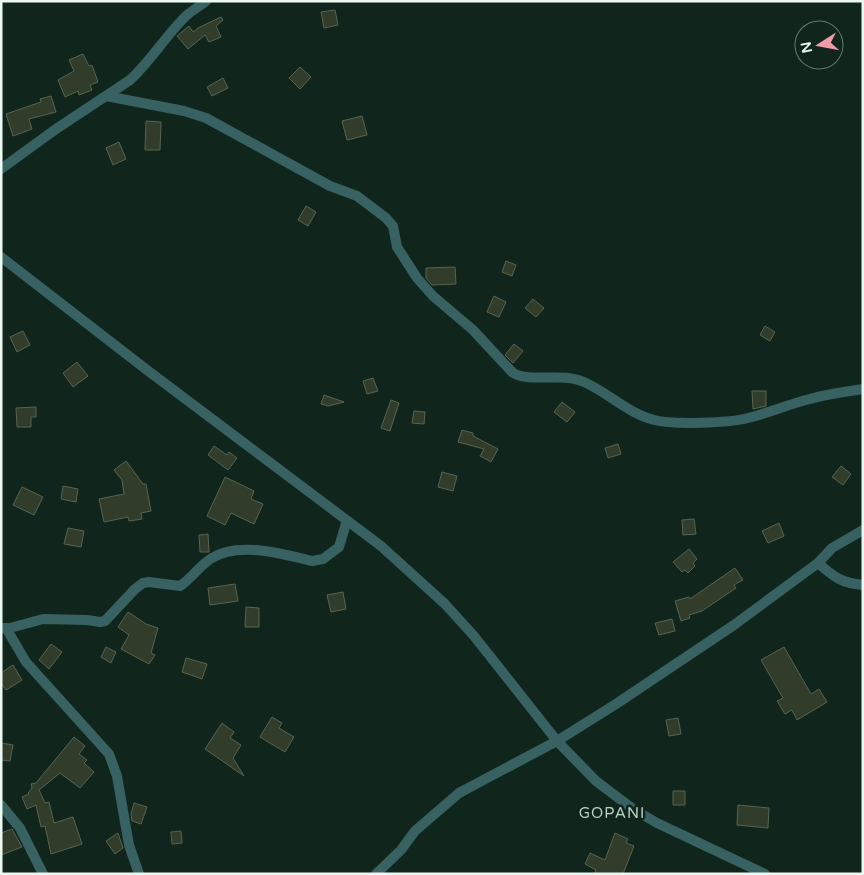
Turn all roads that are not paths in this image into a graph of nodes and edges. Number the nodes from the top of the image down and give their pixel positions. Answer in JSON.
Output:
{"nodes":[{"id":1,"x":206,"y":1,"type":"edge"},
{"id":2,"x":106,"y":96,"type":"junction"},
{"id":3,"x":1,"y":169,"type":"edge"},
{"id":4,"x":1,"y":257,"type":"edge"},
{"id":5,"x":863,"y":389,"type":"edge"},
{"id":6,"x":348,"y":520,"type":"junction"},
{"id":7,"x":863,"y":530,"type":"edge"},
{"id":8,"x":818,"y":563,"type":"junction"},
{"id":9,"x":863,"y":585,"type":"edge"},
{"id":10,"x":4,"y":628,"type":"edge"},
{"id":11,"x":557,"y":740,"type":"junction"},
{"id":12,"x":1,"y":805,"type":"edge"},
{"id":13,"x":43,"y":874,"type":"edge"},
{"id":14,"x":140,"y":874,"type":"edge"},
{"id":15,"x":376,"y":874,"type":"edge"},
{"id":16,"x":765,"y":874,"type":"edge"}],
"edges":[{"from":1,"to":2,"type":"street"},
{"from":2,"to":3,"type":"street"},
{"from":2,"to":5,"type":"street"},
{"from":4,"to":6,"type":"street"},
{"from":6,"to":10,"type":"street"},
{"from":6,"to":11,"type":"street"},
{"from":7,"to":8,"type":"street"},
{"from":8,"to":9,"type":"street"},
{"from":8,"to":11,"type":"street"},
{"from":10,"to":14,"type":"street"},
{"from":11,"to":15,"type":"street"},
{"from":11,"to":16,"type":"street"},
{"from":12,"to":13,"type":"street"}]}
